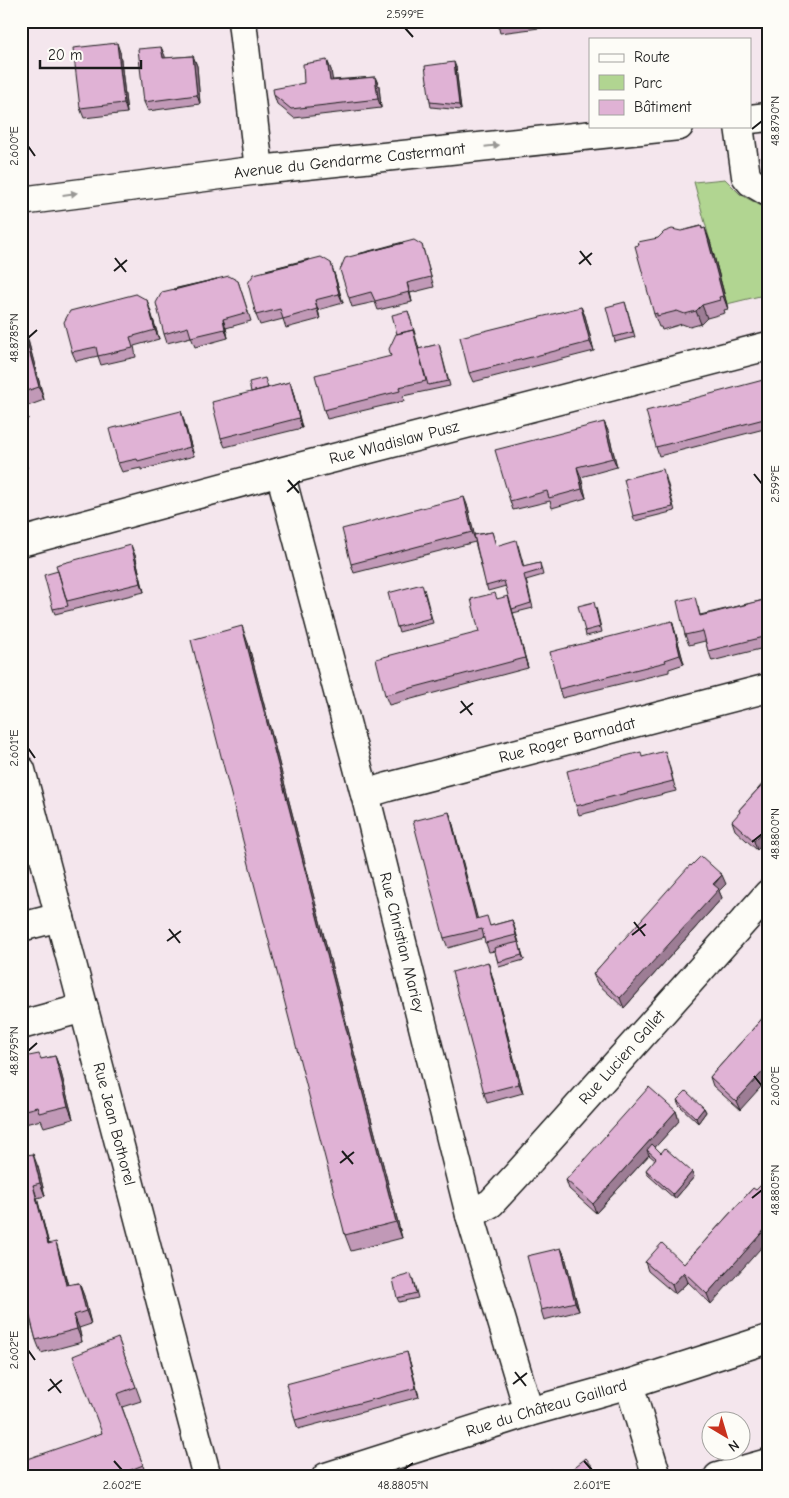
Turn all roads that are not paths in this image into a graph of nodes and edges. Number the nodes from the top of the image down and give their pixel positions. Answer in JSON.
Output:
{"nodes":[{"id":1,"x":242,"y":21,"type":"edge"},
{"id":2,"x":768,"y":117,"type":"edge"},
{"id":3,"x":752,"y":119,"type":"edge"},
{"id":4,"x":660,"y":128,"type":"edge"},
{"id":5,"x":739,"y":128,"type":"edge"},
{"id":6,"x":259,"y":170,"type":"junction"},
{"id":7,"x":768,"y":192,"type":"edge"},
{"id":8,"x":21,"y":201,"type":"edge"},
{"id":9,"x":768,"y":346,"type":"edge"},
{"id":10,"x":280,"y":472,"type":"junction"},
{"id":11,"x":21,"y":542,"type":"edge"},
{"id":12,"x":768,"y":688,"type":"edge"},
{"id":13,"x":21,"y":770,"type":"edge"},
{"id":14,"x":365,"y":794,"type":"junction"},
{"id":15,"x":768,"y":894,"type":"edge"},
{"id":16,"x":60,"y":917,"type":"junction"},
{"id":17,"x":21,"y":927,"type":"edge"},
{"id":18,"x":84,"y":1008,"type":"junction"},
{"id":19,"x":21,"y":1025,"type":"edge"},
{"id":20,"x":470,"y":1215,"type":"junction"},
{"id":21,"x":768,"y":1339,"type":"edge"},
{"id":22,"x":629,"y":1384,"type":"junction"},
{"id":23,"x":530,"y":1412,"type":"junction"},
{"id":24,"x":768,"y":1463,"type":"edge"},
{"id":25,"x":208,"y":1477,"type":"edge"},
{"id":26,"x":326,"y":1477,"type":"edge"},
{"id":27,"x":657,"y":1477,"type":"edge"},
{"id":28,"x":718,"y":1477,"type":"edge"}],
"edges":[{"from":1,"to":6,"type":"street"},
{"from":2,"to":3,"type":"street"},
{"from":6,"to":4,"type":"street","name":"Avenue du Gendarme Castermant","one_way":true},
{"from":5,"to":7,"type":"street"},
{"from":8,"to":6,"type":"street","name":"Avenue du Gendarme Castermant","one_way":true},
{"from":9,"to":10,"type":"street","name":"Rue Wladislaw Pusz"},
{"from":10,"to":11,"type":"street","name":"Rue Wladislaw Pusz"},
{"from":10,"to":14,"type":"street","name":"Rue Christian Mariey"},
{"from":12,"to":14,"type":"street","name":"Rue Roger Barnadat"},
{"from":13,"to":16,"type":"street","name":"Rue Jean Bothorel"},
{"from":14,"to":20,"type":"street","name":"Rue Christian Mariey"},
{"from":15,"to":20,"type":"street","name":"Rue Lucien Gallet"},
{"from":16,"to":17,"type":"street"},
{"from":16,"to":18,"type":"street","name":"Rue Jean Bothorel"},
{"from":18,"to":19,"type":"street"},
{"from":18,"to":25,"type":"street","name":"Rue Jean Bothorel"},
{"from":20,"to":23,"type":"street","name":"Rue Christian Mariey"},
{"from":21,"to":22,"type":"street","name":"Rue du Château Gaillard"},
{"from":22,"to":23,"type":"street","name":"Rue du Château Gaillard"},
{"from":22,"to":27,"type":"street"},
{"from":23,"to":26,"type":"street","name":"Rue du Château Gaillard"},
{"from":24,"to":28,"type":"street"}]}
